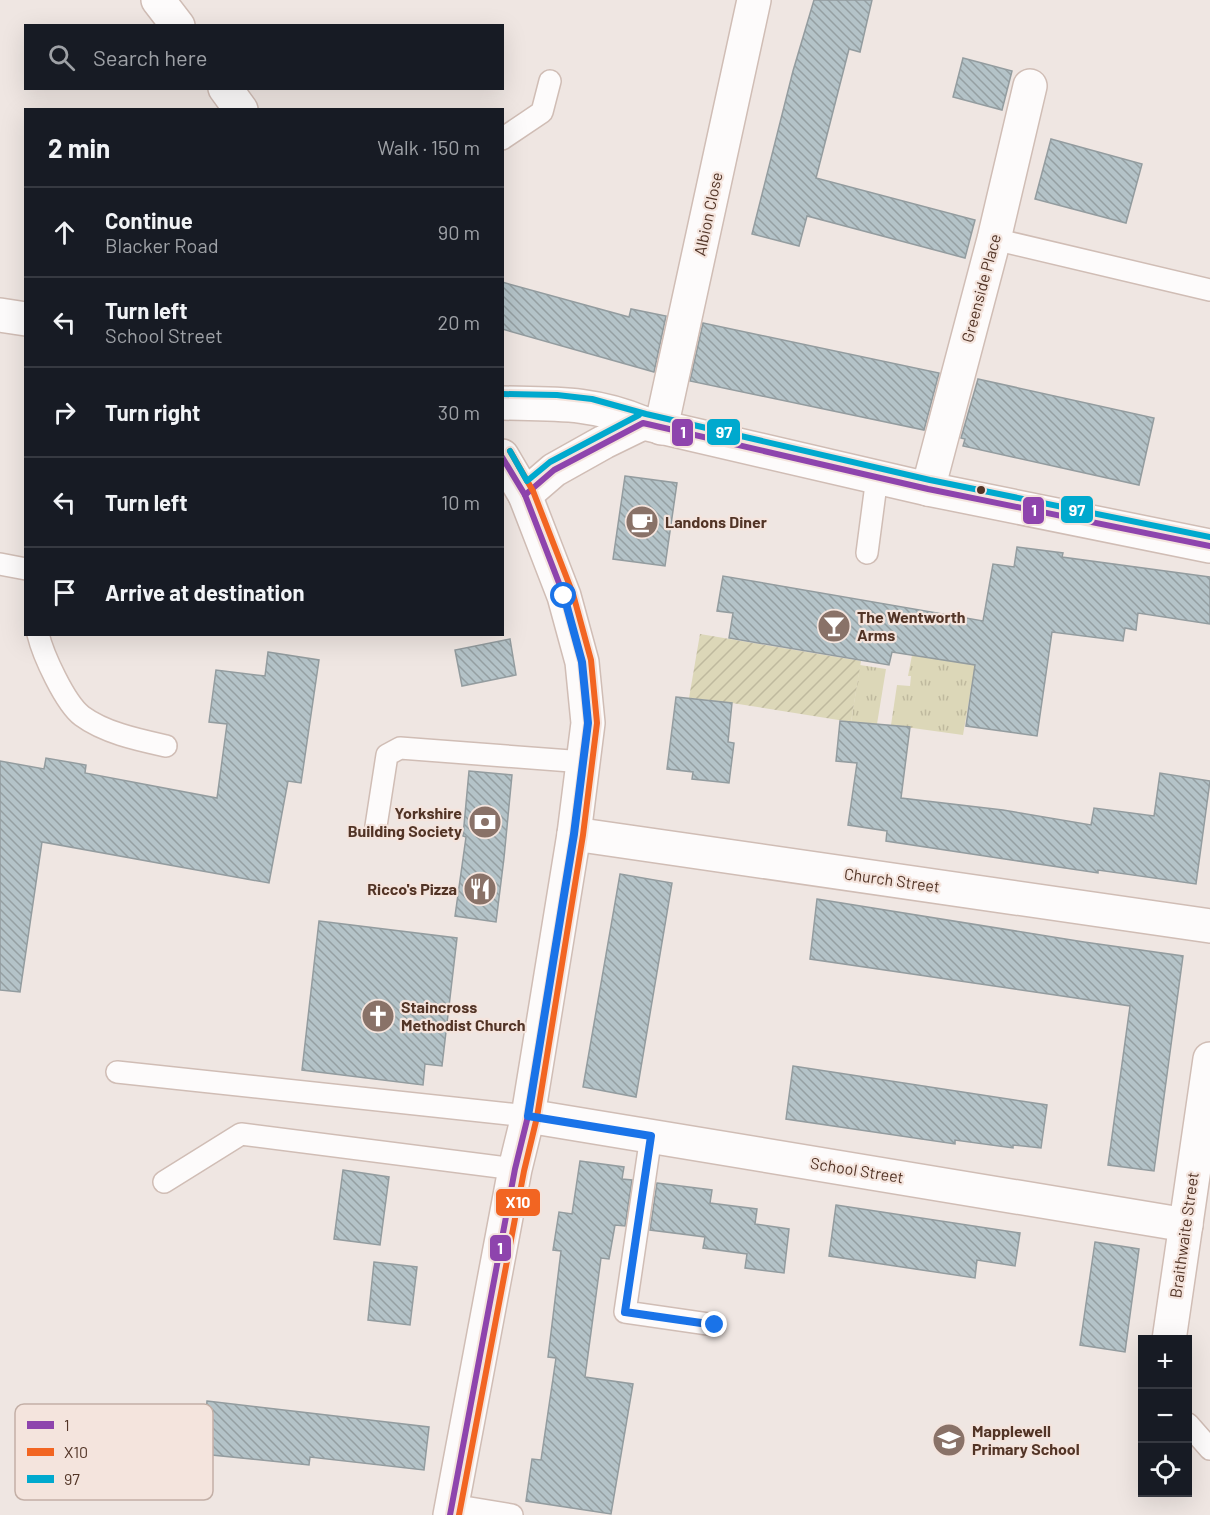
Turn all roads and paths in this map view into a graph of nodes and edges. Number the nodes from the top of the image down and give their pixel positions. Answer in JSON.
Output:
{"nodes":[{"id":1,"x":158,"y":0,"type":"edge"},
{"id":2,"x":754,"y":0,"type":"edge"},
{"id":3,"x":176,"y":24,"type":"edge"},
{"id":4,"x":550,"y":81,"type":"dead end"},
{"id":5,"x":1030,"y":86,"type":"dead end"},
{"id":6,"x":226,"y":90,"type":"edge"},
{"id":7,"x":240,"y":108,"type":"edge"},
{"id":8,"x":504,"y":138,"type":"edge"},
{"id":9,"x":994,"y":239,"type":"junction"},
{"id":10,"x":1210,"y":290,"type":"edge"},
{"id":11,"x":0,"y":315,"type":"edge"},
{"id":12,"x":24,"y":319,"type":"edge"},
{"id":13,"x":504,"y":404,"type":"edge"},
{"id":14,"x":652,"y":425,"type":"junction"},
{"id":15,"x":504,"y":459,"type":"edge"},
{"id":16,"x":877,"y":477,"type":"junction"},
{"id":17,"x":928,"y":489,"type":"junction"},
{"id":18,"x":525,"y":495,"type":"junction"},
{"id":19,"x":1210,"y":546,"type":"edge"},
{"id":20,"x":867,"y":553,"type":"dead end"},
{"id":21,"x":0,"y":564,"type":"edge"},
{"id":22,"x":24,"y":568,"type":"edge"},
{"id":23,"x":38,"y":636,"type":"edge"},
{"id":24,"x":165,"y":746,"type":"dead end"},
{"id":25,"x":584,"y":762,"type":"junction"},
{"id":26,"x":376,"y":826,"type":"dead end"},
{"id":27,"x":574,"y":834,"type":"junction"},
{"id":28,"x":1210,"y":926,"type":"edge"},
{"id":29,"x":1210,"y":1059,"type":"edge"},
{"id":30,"x":117,"y":1072,"type":"dead end"},
{"id":31,"x":528,"y":1116,"type":"junction"},
{"id":32,"x":651,"y":1136,"type":"junction"},
{"id":33,"x":515,"y":1169,"type":"junction"},
{"id":34,"x":164,"y":1182,"type":"dead end"},
{"id":35,"x":1186,"y":1225,"type":"junction"},
{"id":36,"x":715,"y":1325,"type":"dead end"},
{"id":37,"x":1170,"y":1335,"type":"edge"},
{"id":38,"x":1192,"y":1429,"type":"edge"},
{"id":39,"x":1210,"y":1449,"type":"edge"},
{"id":40,"x":451,"y":1510,"type":"edge"},
{"id":41,"x":512,"y":1515,"type":"edge"}],
"edges":[{"from":1,"to":3,"type":"street"},
{"from":2,"to":14,"type":"street","name":"Albion Close"},
{"from":4,"to":8,"type":"lane"},
{"from":5,"to":9,"type":"street","name":"Greenside Place"},
{"from":6,"to":7,"type":"street"},
{"from":9,"to":10,"type":"lane"},
{"from":9,"to":17,"type":"street","name":"Greenside Place"},
{"from":11,"to":12,"type":"street"},
{"from":13,"to":14,"type":"street"},
{"from":14,"to":16,"type":"street"},
{"from":14,"to":18,"type":"street"},
{"from":15,"to":18,"type":"street"},
{"from":16,"to":17,"type":"street"},
{"from":16,"to":20,"type":"lane"},
{"from":17,"to":19,"type":"street"},
{"from":18,"to":25,"type":"street"},
{"from":21,"to":22,"type":"lane"},
{"from":23,"to":24,"type":"lane"},
{"from":25,"to":26,"type":"lane"},
{"from":25,"to":27,"type":"street"},
{"from":27,"to":28,"type":"street","name":"Church Street"},
{"from":27,"to":31,"type":"street"},
{"from":29,"to":35,"type":"street","name":"Braithwaite Street"},
{"from":30,"to":31,"type":"lane"},
{"from":31,"to":32,"type":"street","name":"School Street"},
{"from":31,"to":33,"type":"street"},
{"from":32,"to":35,"type":"street","name":"School Street"},
{"from":32,"to":36,"type":"lane"},
{"from":33,"to":34,"type":"lane"},
{"from":33,"to":40,"type":"street"},
{"from":35,"to":37,"type":"street","name":"Braithwaite Street"},
{"from":38,"to":39,"type":"lane"},
{"from":40,"to":41,"type":"lane"}]}
